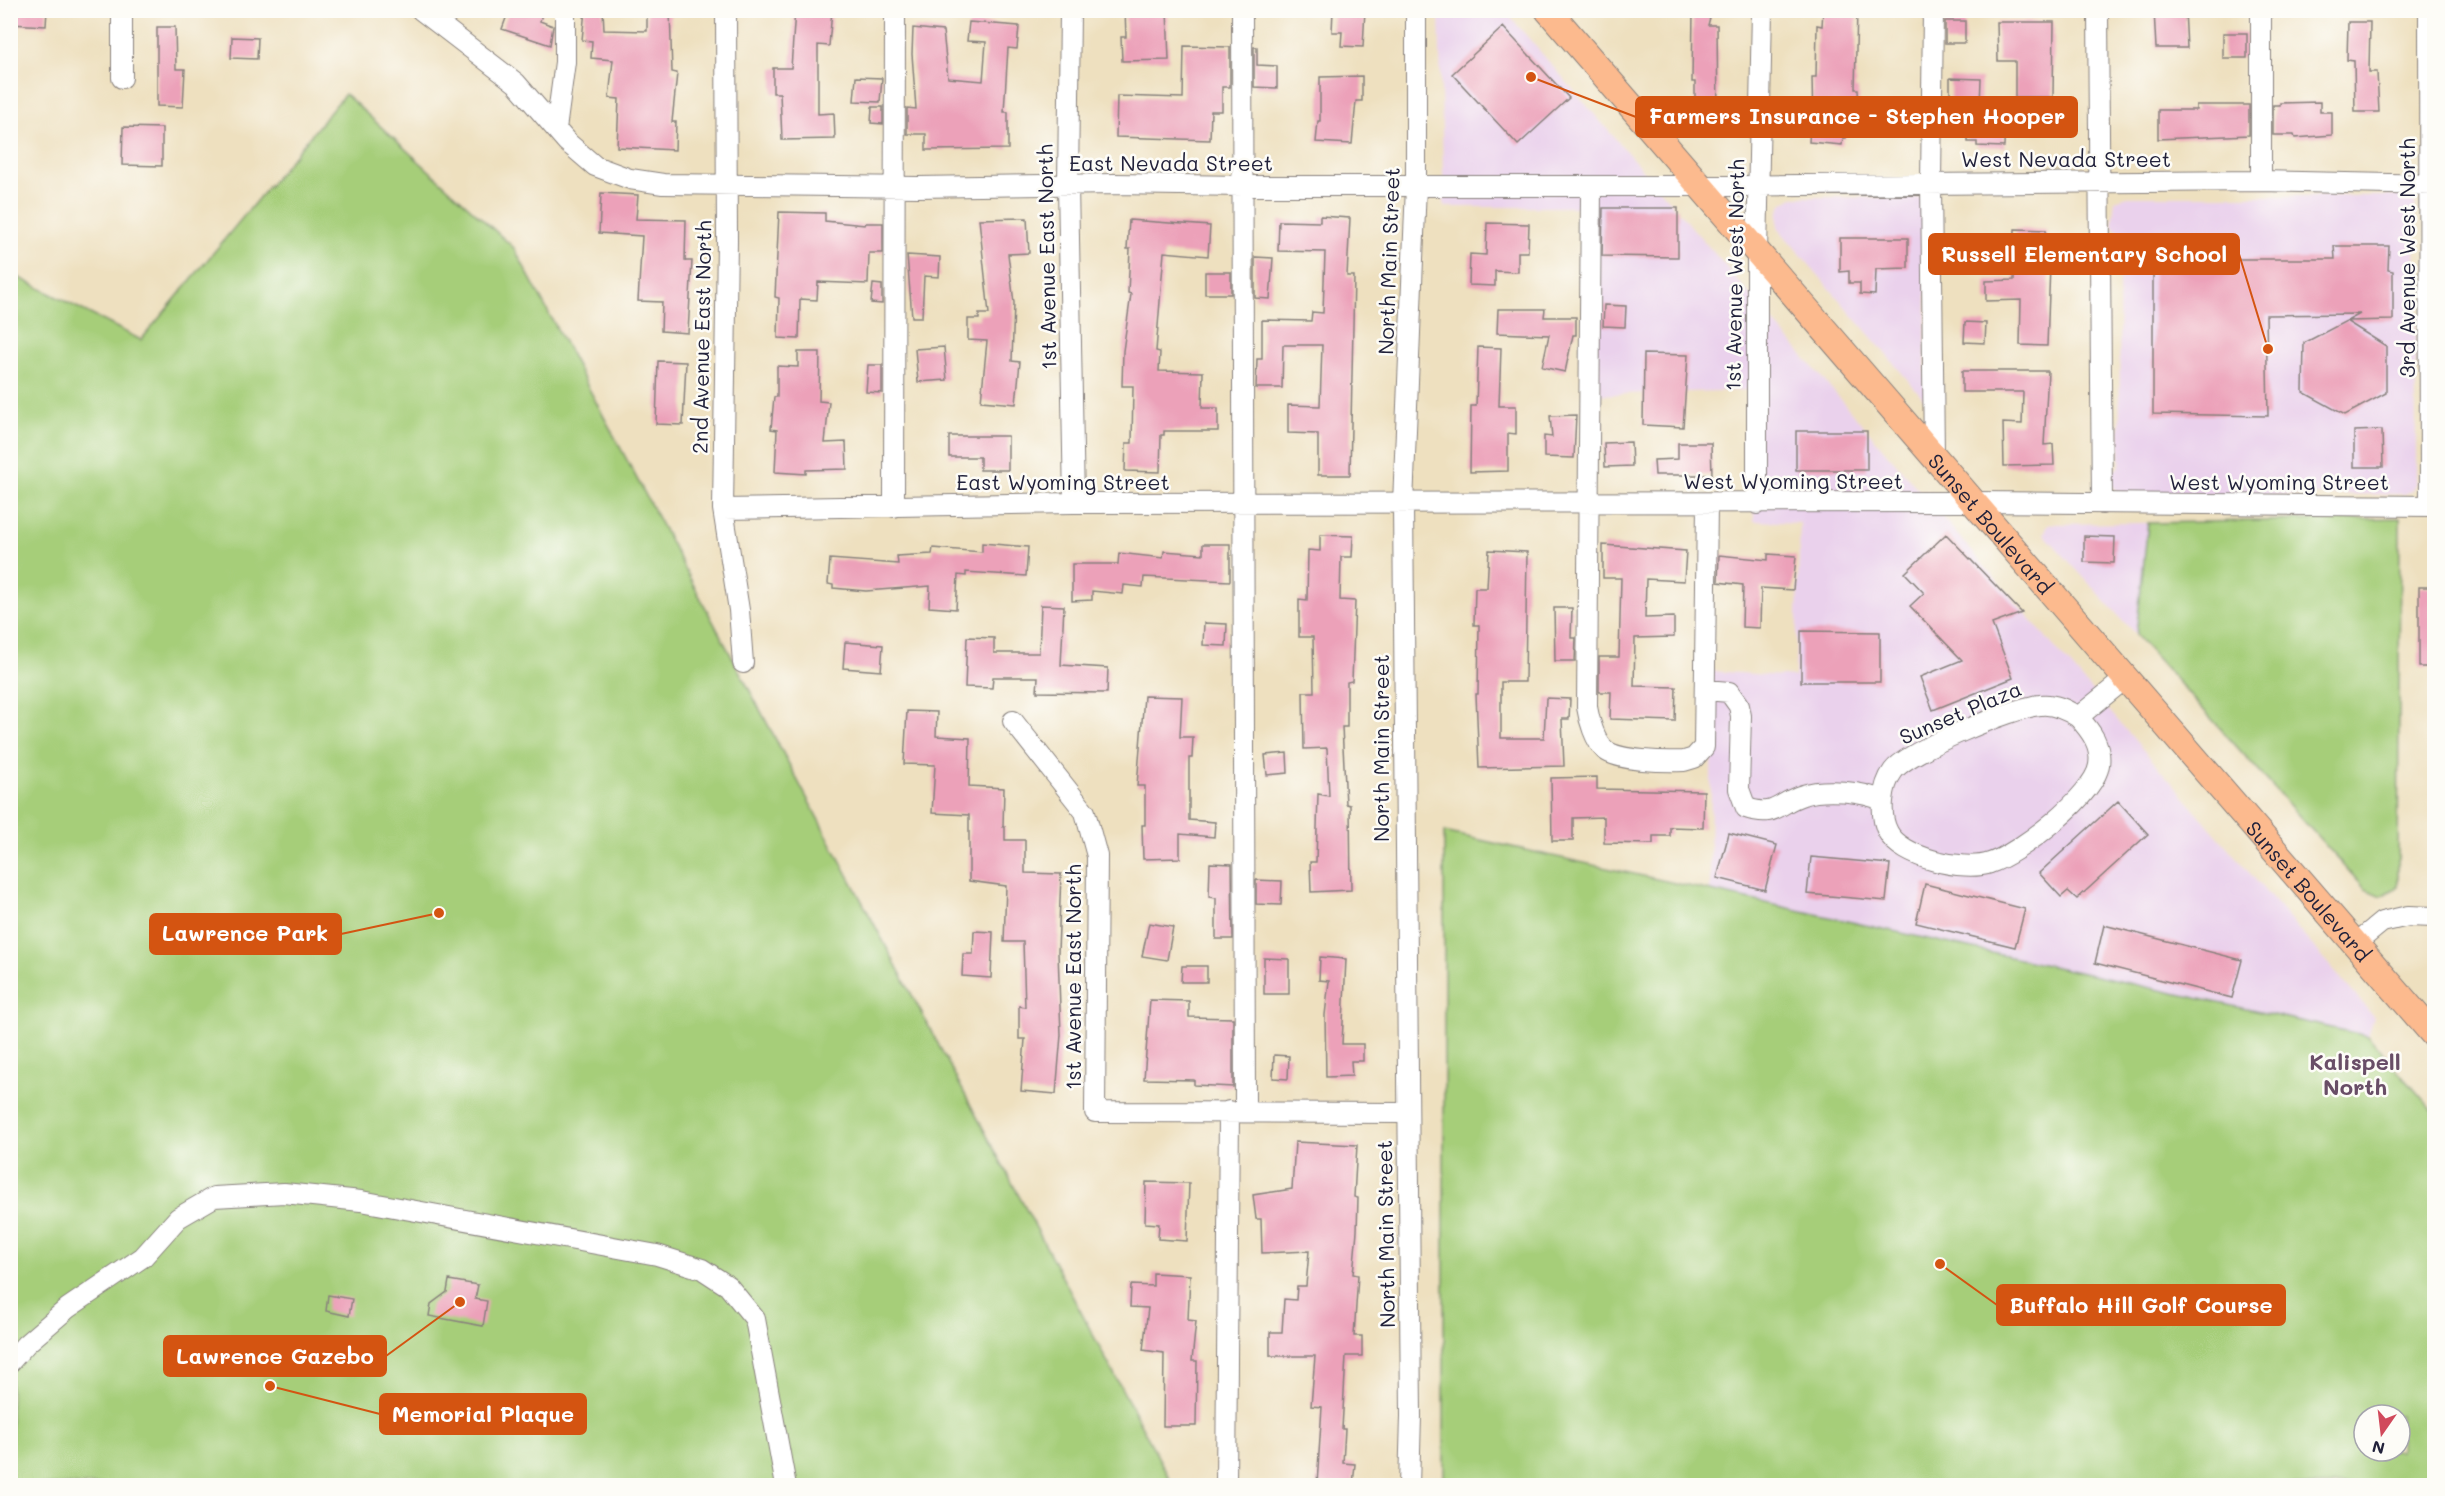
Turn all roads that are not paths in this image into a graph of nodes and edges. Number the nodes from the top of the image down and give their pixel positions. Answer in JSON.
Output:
{"nodes":[{"id":1,"x":122,"y":10,"type":"edge"},
{"id":2,"x":422,"y":10,"type":"edge"},
{"id":3,"x":565,"y":10,"type":"edge"},
{"id":4,"x":726,"y":10,"type":"edge"},
{"id":5,"x":895,"y":10,"type":"edge"},
{"id":6,"x":1070,"y":10,"type":"edge"},
{"id":7,"x":1242,"y":10,"type":"edge"},
{"id":8,"x":1416,"y":10,"type":"edge"},
{"id":9,"x":1762,"y":10,"type":"edge"},
{"id":10,"x":1933,"y":10,"type":"edge"},
{"id":11,"x":2098,"y":10,"type":"edge"},
{"id":12,"x":2261,"y":10,"type":"edge"},
{"id":13,"x":2429,"y":10,"type":"edge"},
{"id":14,"x":1560,"y":17,"type":"edge"},
{"id":15,"x":122,"y":78,"type":"dead end"},
{"id":16,"x":556,"y":129,"type":"junction"},
{"id":17,"x":2261,"y":181,"type":"junction"},
{"id":18,"x":2098,"y":182,"type":"junction"},
{"id":19,"x":1931,"y":183,"type":"junction"},
{"id":20,"x":726,"y":184,"type":"junction"},
{"id":21,"x":1068,"y":185,"type":"junction"},
{"id":22,"x":2432,"y":185,"type":"edge"},
{"id":23,"x":895,"y":186,"type":"junction"},
{"id":24,"x":1243,"y":186,"type":"junction"},
{"id":25,"x":1416,"y":186,"type":"junction"},
{"id":26,"x":1592,"y":186,"type":"junction"},
{"id":27,"x":1697,"y":186,"type":"junction"},
{"id":28,"x":1759,"y":186,"type":"junction"},
{"id":29,"x":1757,"y":254,"type":"junction"},
{"id":30,"x":1934,"y":457,"type":"junction"},
{"id":31,"x":1972,"y":502,"type":"junction"},
{"id":32,"x":1074,"y":503,"type":"junction"},
{"id":33,"x":1243,"y":504,"type":"junction"},
{"id":34,"x":1403,"y":504,"type":"junction"},
{"id":35,"x":1707,"y":504,"type":"junction"},
{"id":36,"x":1758,"y":504,"type":"junction"},
{"id":37,"x":2102,"y":504,"type":"junction"},
{"id":38,"x":1589,"y":505,"type":"junction"},
{"id":39,"x":2432,"y":506,"type":"edge"},
{"id":40,"x":894,"y":507,"type":"junction"},
{"id":41,"x":723,"y":509,"type":"junction"},
{"id":42,"x":742,"y":663,"type":"dead end"},
{"id":43,"x":2126,"y":678,"type":"junction"},
{"id":44,"x":1706,"y":690,"type":"junction"},
{"id":45,"x":2079,"y":717,"type":"junction"},
{"id":46,"x":1013,"y":722,"type":"dead end"},
{"id":47,"x":1883,"y":801,"type":"junction"},
{"id":48,"x":2434,"y":916,"type":"edge"},
{"id":49,"x":2355,"y":944,"type":"junction"},
{"id":50,"x":2434,"y":1035,"type":"edge"},
{"id":51,"x":1237,"y":1111,"type":"junction"},
{"id":52,"x":1408,"y":1113,"type":"junction"},
{"id":53,"x":10,"y":1362,"type":"edge"},
{"id":54,"x":786,"y":1485,"type":"edge"},
{"id":55,"x":1227,"y":1485,"type":"edge"},
{"id":56,"x":1409,"y":1485,"type":"edge"}],
"edges":[{"from":1,"to":15,"type":"street"},
{"from":2,"to":16,"type":"street","name":"East Nevada Street"},
{"from":3,"to":16,"type":"street"},
{"from":4,"to":20,"type":"street","name":"2nd Avenue East North"},
{"from":5,"to":23,"type":"street"},
{"from":6,"to":21,"type":"street","name":"1st Avenue East North"},
{"from":7,"to":24,"type":"street"},
{"from":8,"to":25,"type":"street","name":"North Main Street"},
{"from":9,"to":28,"type":"street","name":"1st Avenue West North"},
{"from":10,"to":19,"type":"street"},
{"from":11,"to":18,"type":"street"},
{"from":12,"to":17,"type":"street"},
{"from":13,"to":22,"type":"street","name":"3rd Avenue West North"},
{"from":14,"to":27,"type":"main road","name":"Sunset Boulevard"},
{"from":16,"to":20,"type":"street","name":"East Nevada Street"},
{"from":17,"to":18,"type":"street","name":"West Nevada Street"},
{"from":17,"to":22,"type":"street","name":"West Nevada Street"},
{"from":18,"to":19,"type":"street","name":"West Nevada Street"},
{"from":18,"to":37,"type":"street"},
{"from":19,"to":28,"type":"street","name":"West Nevada Street"},
{"from":19,"to":30,"type":"street"},
{"from":20,"to":23,"type":"street","name":"East Nevada Street"},
{"from":20,"to":41,"type":"street","name":"2nd Avenue East North"},
{"from":21,"to":23,"type":"street","name":"East Nevada Street"},
{"from":21,"to":24,"type":"street","name":"East Nevada Street"},
{"from":21,"to":32,"type":"street","name":"1st Avenue East North"},
{"from":22,"to":39,"type":"street","name":"3rd Avenue West North"},
{"from":23,"to":40,"type":"street"},
{"from":24,"to":25,"type":"street","name":"East Nevada Street"},
{"from":24,"to":33,"type":"street"},
{"from":25,"to":26,"type":"street","name":"East Nevada Street"},
{"from":25,"to":34,"type":"street","name":"North Main Street"},
{"from":26,"to":27,"type":"street","name":"East Nevada Street"},
{"from":26,"to":38,"type":"street"},
{"from":27,"to":28,"type":"street","name":"West Nevada Street"},
{"from":27,"to":29,"type":"main road","name":"Sunset Boulevard"},
{"from":28,"to":29,"type":"street","name":"1st Avenue West North"},
{"from":29,"to":30,"type":"main road","name":"Sunset Boulevard"},
{"from":29,"to":36,"type":"street","name":"1st Avenue West North"},
{"from":30,"to":31,"type":"main road","name":"Sunset Boulevard"},
{"from":31,"to":36,"type":"street","name":"West Wyoming Street"},
{"from":31,"to":37,"type":"street","name":"West Wyoming Street"},
{"from":31,"to":43,"type":"main road","name":"Sunset Boulevard"},
{"from":32,"to":33,"type":"street","name":"East Wyoming Street"},
{"from":32,"to":40,"type":"street","name":"East Wyoming Street"},
{"from":33,"to":34,"type":"street","name":"East Wyoming Street"},
{"from":33,"to":51,"type":"street"},
{"from":34,"to":38,"type":"street","name":"West Wyoming Street"},
{"from":34,"to":52,"type":"street","name":"North Main Street"},
{"from":35,"to":36,"type":"street","name":"West Wyoming Street"},
{"from":35,"to":38,"type":"street","name":"West Wyoming Street"},
{"from":35,"to":44,"type":"street"},
{"from":37,"to":39,"type":"street","name":"West Wyoming Street"},
{"from":38,"to":44,"type":"street"},
{"from":40,"to":41,"type":"street","name":"East Wyoming Street"},
{"from":41,"to":42,"type":"street","name":"2nd Avenue East North"},
{"from":43,"to":45,"type":"street"},
{"from":43,"to":49,"type":"main road","name":"Sunset Boulevard"},
{"from":44,"to":47,"type":"street"},
{"from":45,"to":47,"type":"street","name":"Sunset Plaza"},
{"from":45,"to":47,"type":"street","name":"Sunset Plaza"},
{"from":46,"to":51,"type":"street","name":"1st Avenue East North"},
{"from":48,"to":49,"type":"street"},
{"from":49,"to":50,"type":"main road","name":"Sunset Boulevard"},
{"from":51,"to":52,"type":"street"},
{"from":51,"to":55,"type":"street"},
{"from":52,"to":56,"type":"street","name":"North Main Street"},
{"from":53,"to":54,"type":"street"}]}
